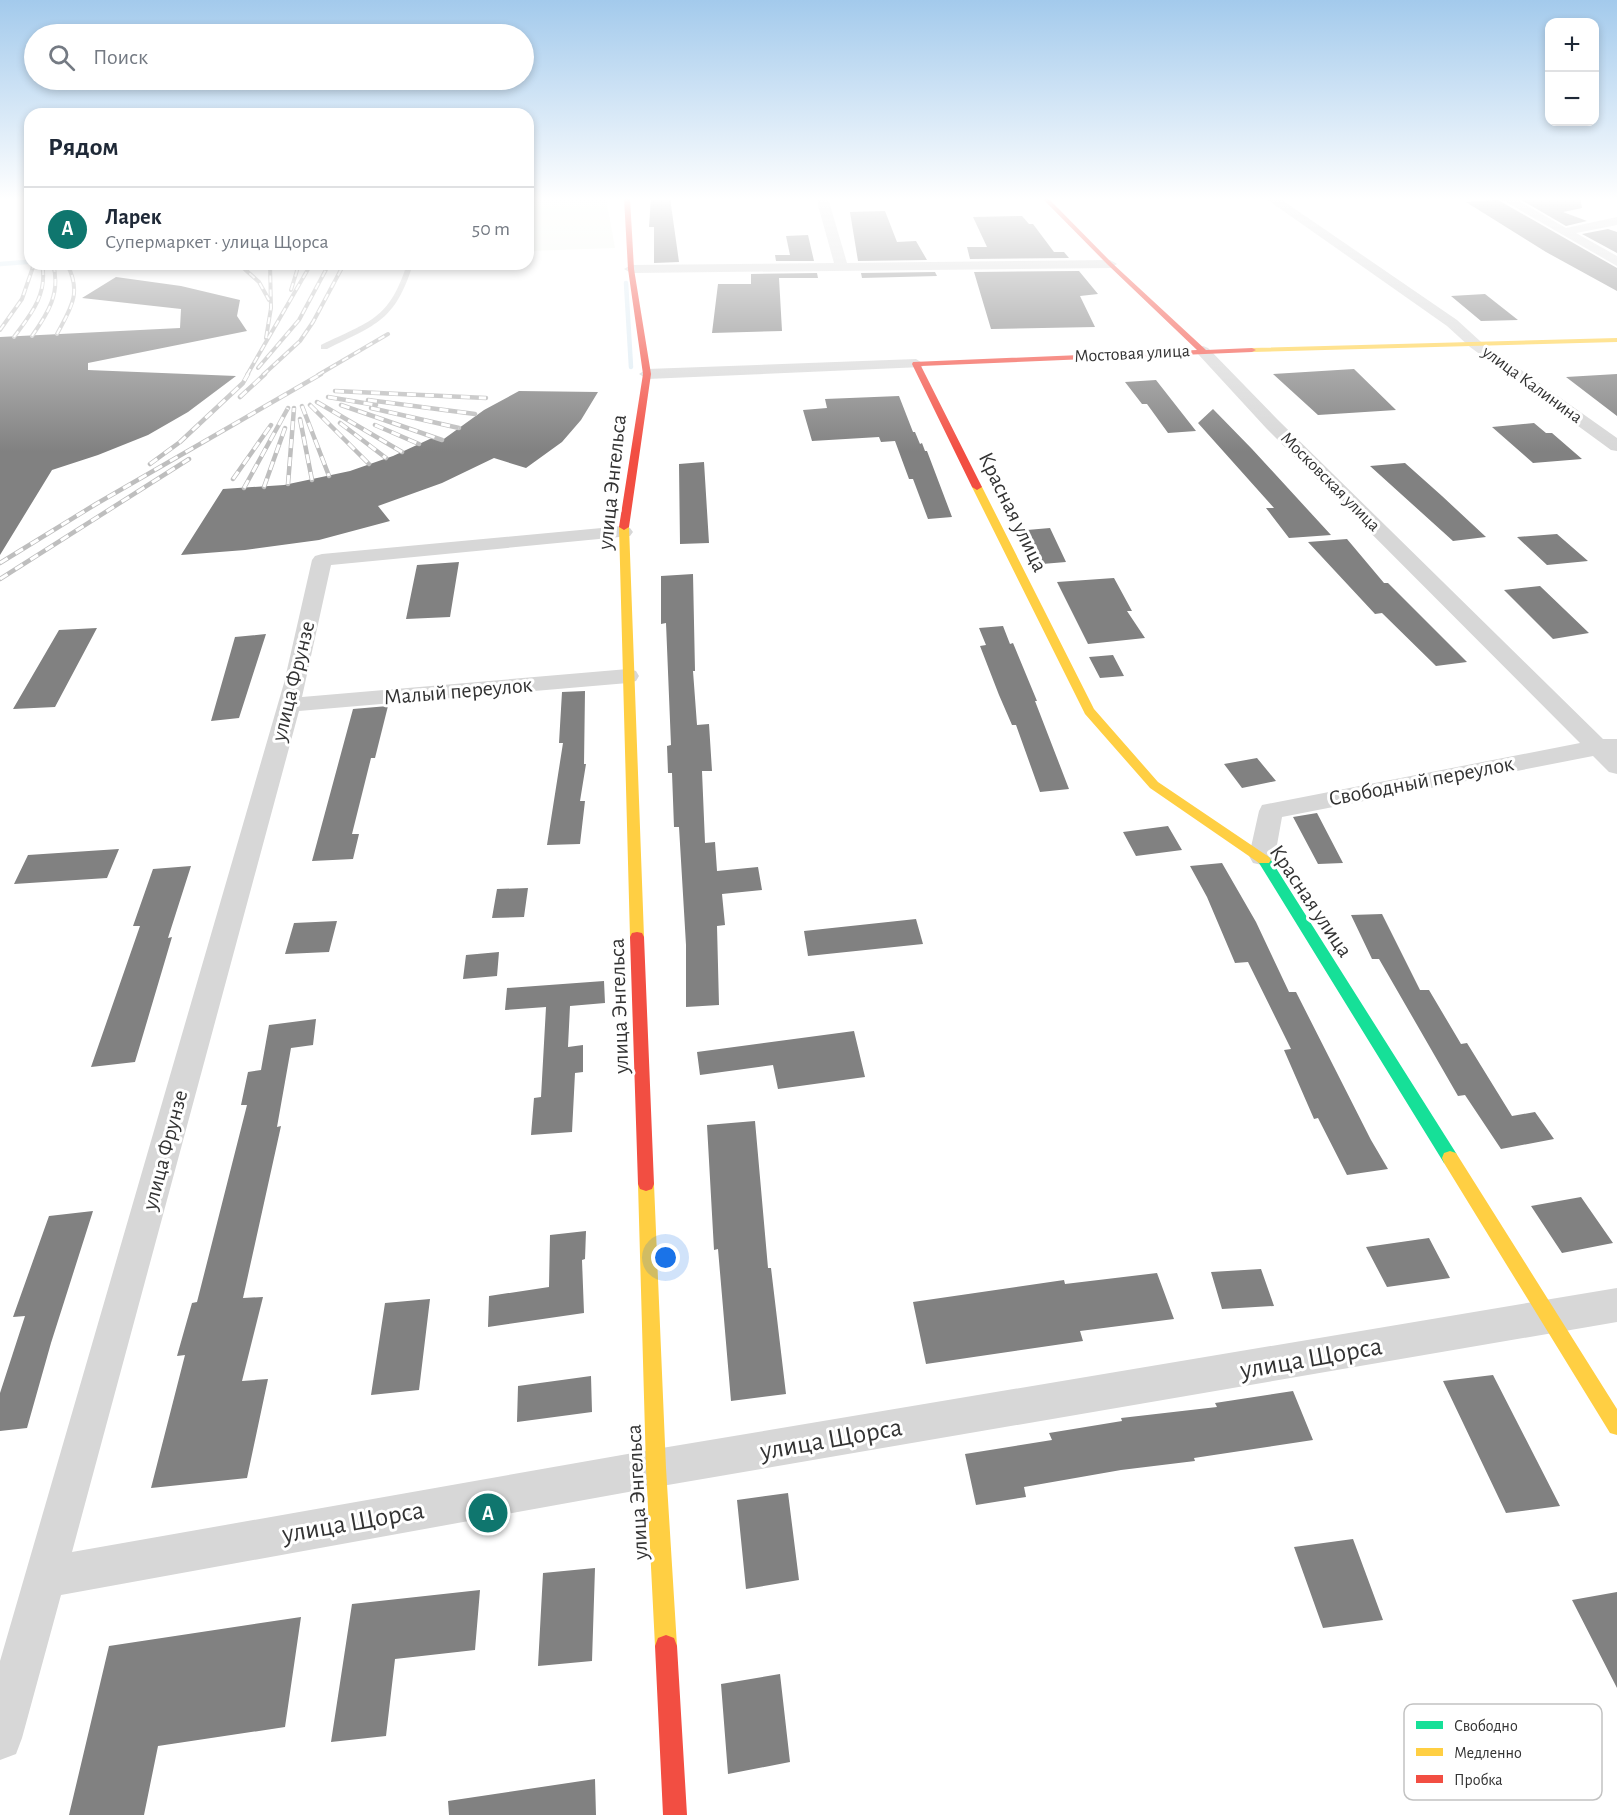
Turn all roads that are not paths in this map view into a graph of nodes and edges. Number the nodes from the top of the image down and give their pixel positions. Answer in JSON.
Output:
{"nodes":[{"id":1,"x":403,"y":283,"type":"edge"},
{"id":2,"x":633,"y":283,"type":"edge"},
{"id":3,"x":1130,"y":283,"type":"edge"},
{"id":4,"x":1394,"y":283,"type":"edge"},
{"id":5,"x":1617,"y":340,"type":"edge"},
{"id":6,"x":1475,"y":344,"type":"junction"},
{"id":7,"x":324,"y":347,"type":"dead end"},
{"id":8,"x":1203,"y":351,"type":"junction"},
{"id":9,"x":916,"y":364,"type":"junction"},
{"id":10,"x":647,"y":374,"type":"junction"},
{"id":11,"x":1617,"y":446,"type":"edge"},
{"id":12,"x":623,"y":532,"type":"junction"},
{"id":13,"x":628,"y":676,"type":"junction"},
{"id":14,"x":288,"y":705,"type":"junction"},
{"id":15,"x":1607,"y":745,"type":"edge"},
{"id":16,"x":1617,"y":766,"type":"edge"},
{"id":17,"x":1262,"y":856,"type":"junction"},
{"id":18,"x":1617,"y":1305,"type":"edge"},
{"id":19,"x":1549,"y":1317,"type":"junction"},
{"id":20,"x":1617,"y":1426,"type":"edge"},
{"id":21,"x":656,"y":1468,"type":"junction"},
{"id":22,"x":47,"y":1577,"type":"junction"},
{"id":23,"x":0,"y":1738,"type":"edge"},
{"id":24,"x":675,"y":1815,"type":"edge"}],
"edges":[{"from":1,"to":7,"type":"lane"},
{"from":2,"to":10,"type":"street","name":"улица Энгельса"},
{"from":3,"to":8,"type":"street","name":"Московская улица"},
{"from":4,"to":6,"type":"street","name":"улица Калинина"},
{"from":5,"to":6,"type":"street","name":"Мостовая улица"},
{"from":6,"to":8,"type":"street","name":"Мостовая улица"},
{"from":6,"to":11,"type":"street","name":"улица Калинина"},
{"from":8,"to":9,"type":"street","name":"Мостовая улица"},
{"from":8,"to":15,"type":"street","name":"Московская улица"},
{"from":9,"to":10,"type":"street","name":"Мостовая улица"},
{"from":9,"to":17,"type":"street","name":"Красная улица"},
{"from":10,"to":12,"type":"street","name":"улица Энгельса"},
{"from":12,"to":13,"type":"street","name":"улица Энгельса"},
{"from":12,"to":14,"type":"street","name":"улица Фрунзе"},
{"from":13,"to":14,"type":"street","name":"Малый переулок"},
{"from":13,"to":21,"type":"street","name":"улица Энгельса"},
{"from":14,"to":22,"type":"street","name":"улица Фрунзе"},
{"from":15,"to":16,"type":"street","name":"Московская улица"},
{"from":15,"to":17,"type":"street","name":"Свободный переулок"},
{"from":17,"to":19,"type":"street","name":"Красная улица"},
{"from":18,"to":19,"type":"street","name":"улица Щорса"},
{"from":19,"to":20,"type":"street","name":"Красная улица"},
{"from":19,"to":21,"type":"street","name":"улица Щорса"},
{"from":21,"to":22,"type":"street","name":"улица Щорса"},
{"from":21,"to":24,"type":"street","name":"улица Энгельса"},
{"from":22,"to":23,"type":"street","name":"улица Фрунзе"}]}
